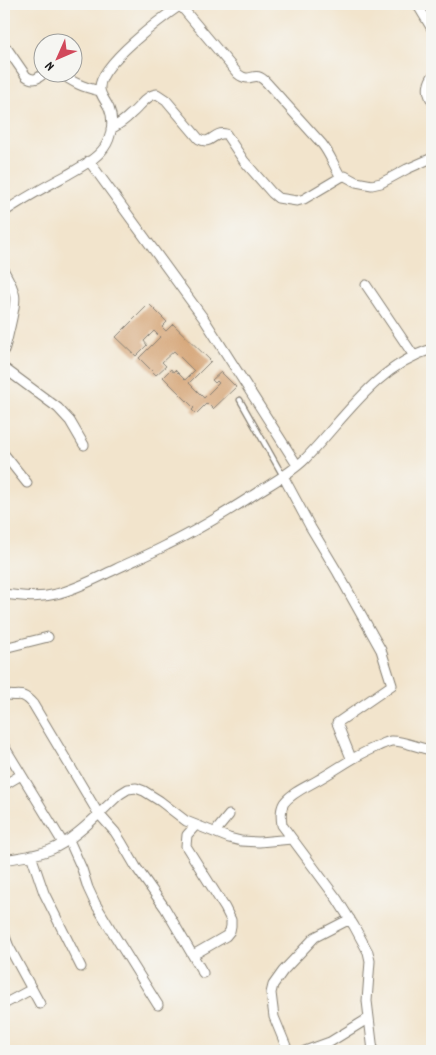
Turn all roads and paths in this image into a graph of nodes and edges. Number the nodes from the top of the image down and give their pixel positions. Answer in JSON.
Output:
{"nodes":[{"id":1,"x":181,"y":4,"type":"edge"},
{"id":2,"x":417,"y":4,"type":"edge"},
{"id":3,"x":432,"y":29,"type":"edge"},
{"id":4,"x":4,"y":47,"type":"edge"},
{"id":5,"x":432,"y":77,"type":"edge"},
{"id":6,"x":32,"y":80,"type":"edge"},
{"id":7,"x":72,"y":82,"type":"edge"},
{"id":8,"x":100,"y":90,"type":"junction"},
{"id":9,"x":432,"y":101,"type":"edge"},
{"id":10,"x":111,"y":129,"type":"junction"},
{"id":11,"x":432,"y":158,"type":"edge"},
{"id":12,"x":89,"y":161,"type":"junction"},
{"id":13,"x":341,"y":177,"type":"junction"},
{"id":14,"x":4,"y":212,"type":"edge"},
{"id":15,"x":4,"y":271,"type":"edge"},
{"id":16,"x":366,"y":285,"type":"dead end"},
{"id":17,"x":4,"y":350,"type":"edge"},
{"id":18,"x":432,"y":350,"type":"edge"},
{"id":19,"x":414,"y":356,"type":"junction"},
{"id":20,"x":4,"y":368,"type":"edge"},
{"id":21,"x":240,"y":400,"type":"dead end"},
{"id":22,"x":84,"y":445,"type":"dead end"},
{"id":23,"x":4,"y":454,"type":"edge"},
{"id":24,"x":297,"y":466,"type":"junction"},
{"id":25,"x":283,"y":476,"type":"junction"},
{"id":26,"x":27,"y":483,"type":"dead end"},
{"id":27,"x":4,"y":594,"type":"edge"},
{"id":28,"x":48,"y":637,"type":"dead end"},
{"id":29,"x":4,"y":648,"type":"edge"},
{"id":30,"x":4,"y":694,"type":"edge"},
{"id":31,"x":4,"y":746,"type":"edge"},
{"id":32,"x":432,"y":750,"type":"edge"},
{"id":33,"x":351,"y":758,"type":"junction"},
{"id":34,"x":22,"y":775,"type":"junction"},
{"id":35,"x":4,"y":785,"type":"edge"},
{"id":36,"x":98,"y":814,"type":"junction"},
{"id":37,"x":229,"y":814,"type":"dead end"},
{"id":38,"x":196,"y":825,"type":"junction"},
{"id":39,"x":215,"y":832,"type":"junction"},
{"id":40,"x":292,"y":839,"type":"junction"},
{"id":41,"x":66,"y":841,"type":"junction"},
{"id":42,"x":31,"y":855,"type":"junction"},
{"id":43,"x":4,"y":860,"type":"edge"},
{"id":44,"x":350,"y":919,"type":"junction"},
{"id":45,"x":4,"y":936,"type":"edge"},
{"id":46,"x":193,"y":955,"type":"junction"},
{"id":47,"x":81,"y":967,"type":"dead end"},
{"id":48,"x":203,"y":973,"type":"dead end"},
{"id":49,"x":32,"y":989,"type":"junction"},
{"id":50,"x":4,"y":1004,"type":"edge"},
{"id":51,"x":40,"y":1004,"type":"dead end"},
{"id":52,"x":158,"y":1005,"type":"dead end"},
{"id":53,"x":369,"y":1018,"type":"junction"},
{"id":54,"x":288,"y":1051,"type":"edge"},
{"id":55,"x":305,"y":1051,"type":"edge"},
{"id":56,"x":373,"y":1051,"type":"edge"}],
"edges":[{"from":1,"to":8,"type":"street"},
{"from":1,"to":13,"type":"street"},
{"from":2,"to":3,"type":"street"},
{"from":4,"to":6,"type":"street"},
{"from":5,"to":9,"type":"street"},
{"from":7,"to":8,"type":"street"},
{"from":8,"to":10,"type":"street"},
{"from":10,"to":12,"type":"street"},
{"from":10,"to":13,"type":"street"},
{"from":11,"to":13,"type":"street"},
{"from":12,"to":14,"type":"street"},
{"from":12,"to":24,"type":"street"},
{"from":15,"to":17,"type":"street"},
{"from":16,"to":19,"type":"street"},
{"from":18,"to":19,"type":"street"},
{"from":19,"to":24,"type":"street"},
{"from":20,"to":22,"type":"street"},
{"from":21,"to":25,"type":"lane"},
{"from":23,"to":26,"type":"street"},
{"from":24,"to":25,"type":"street"},
{"from":25,"to":27,"type":"street"},
{"from":25,"to":33,"type":"street"},
{"from":28,"to":29,"type":"street"},
{"from":30,"to":36,"type":"street"},
{"from":31,"to":34,"type":"street"},
{"from":32,"to":33,"type":"street"},
{"from":33,"to":40,"type":"street"},
{"from":34,"to":35,"type":"street"},
{"from":34,"to":41,"type":"street"},
{"from":36,"to":38,"type":"street"},
{"from":36,"to":41,"type":"street"},
{"from":36,"to":46,"type":"street"},
{"from":37,"to":39,"type":"street"},
{"from":38,"to":39,"type":"street"},
{"from":38,"to":46,"type":"street"},
{"from":39,"to":40,"type":"street"},
{"from":40,"to":44,"type":"street"},
{"from":41,"to":42,"type":"street"},
{"from":41,"to":52,"type":"street"},
{"from":42,"to":43,"type":"street"},
{"from":42,"to":47,"type":"street"},
{"from":44,"to":53,"type":"street"},
{"from":44,"to":54,"type":"street"},
{"from":45,"to":49,"type":"street"},
{"from":46,"to":48,"type":"street"},
{"from":49,"to":50,"type":"street"},
{"from":49,"to":51,"type":"street"},
{"from":53,"to":55,"type":"street"},
{"from":53,"to":56,"type":"street"}]}
